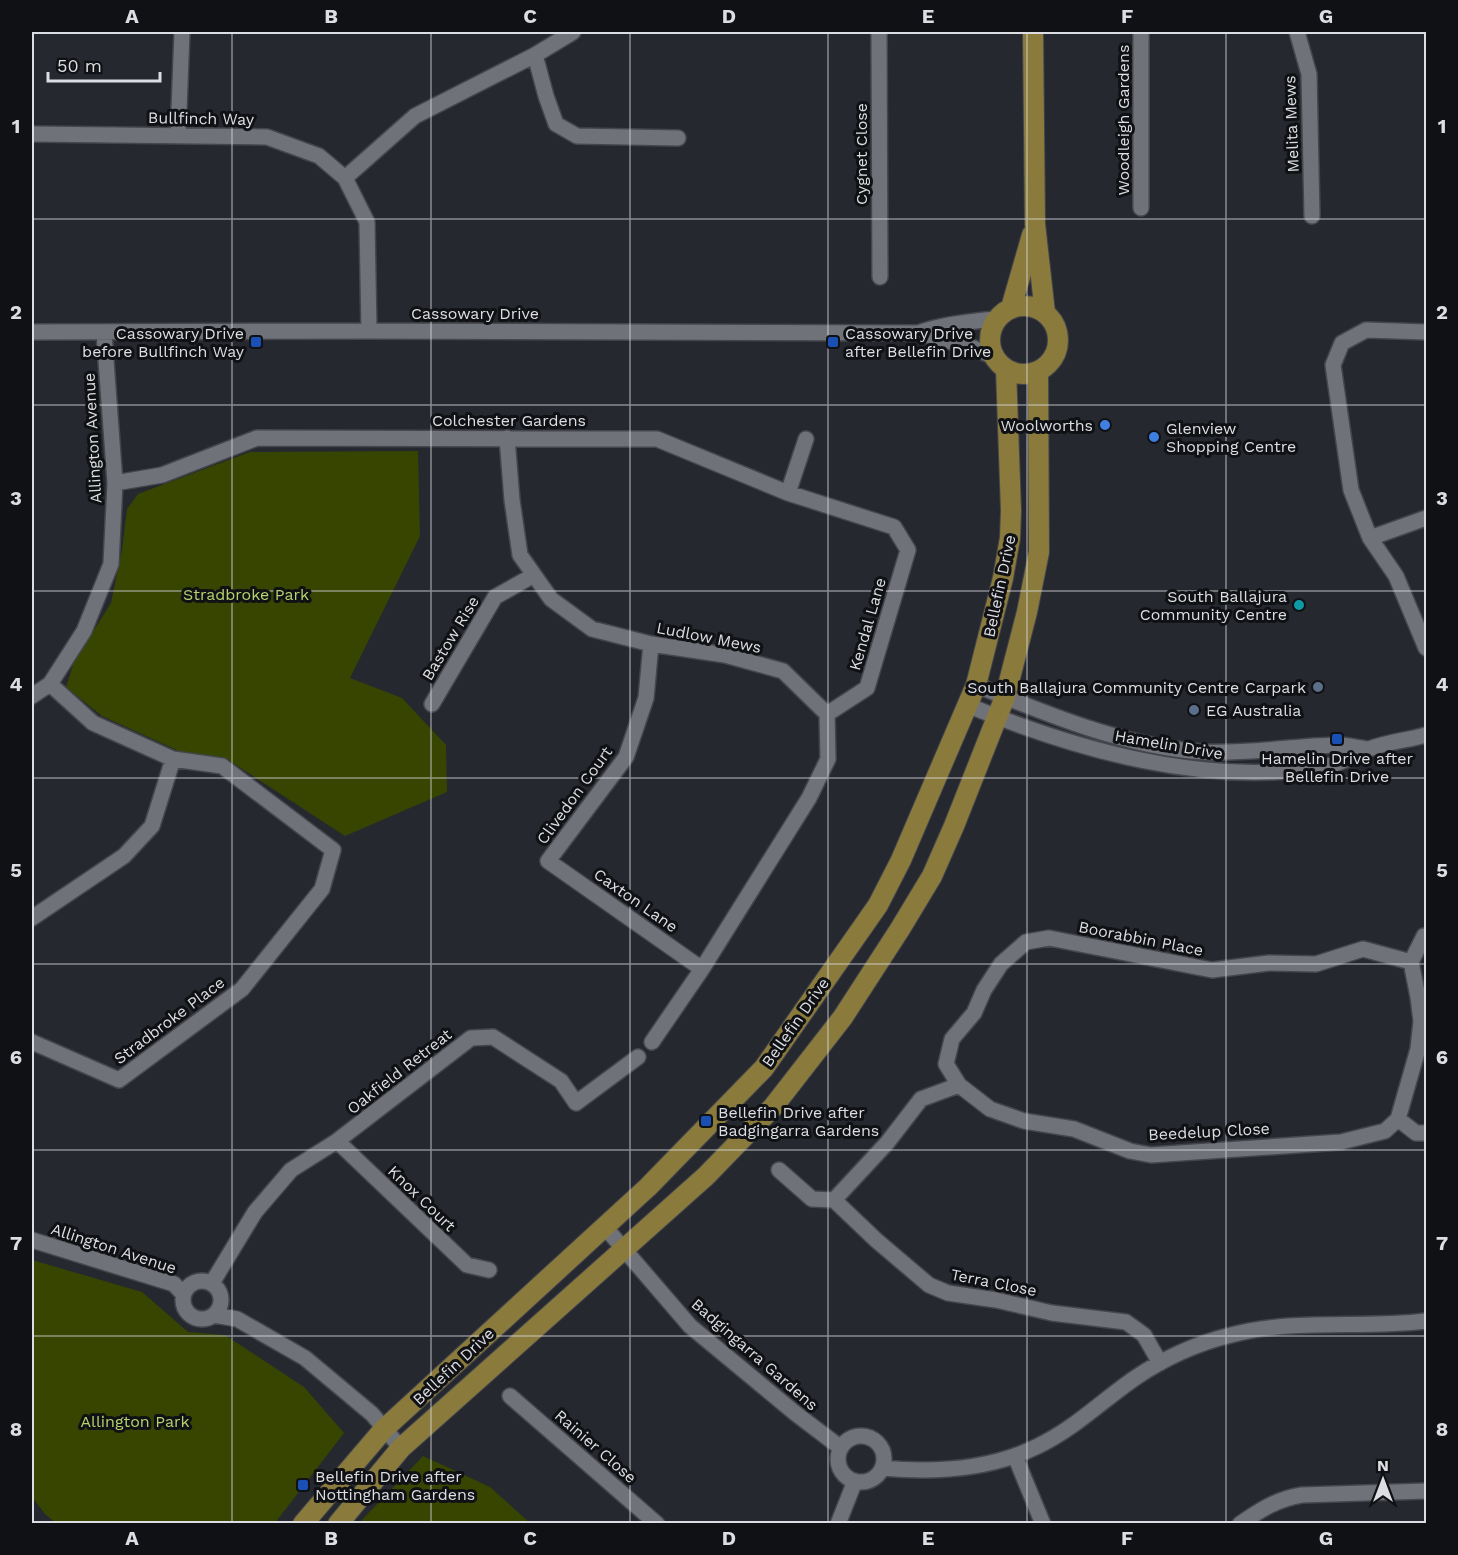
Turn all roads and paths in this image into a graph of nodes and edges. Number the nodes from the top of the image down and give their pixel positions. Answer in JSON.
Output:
{"nodes":[{"id":1,"x":182,"y":32,"type":"edge"},
{"id":2,"x":573,"y":32,"type":"edge"},
{"id":3,"x":879,"y":32,"type":"edge"},
{"id":4,"x":1034,"y":32,"type":"edge"},
{"id":5,"x":1141,"y":32,"type":"edge"},
{"id":6,"x":1297,"y":32,"type":"edge"},
{"id":7,"x":536,"y":55,"type":"junction"},
{"id":8,"x":32,"y":134,"type":"edge"},
{"id":9,"x":178,"y":136,"type":"junction"},
{"id":10,"x":678,"y":138,"type":"dead end"},
{"id":11,"x":345,"y":178,"type":"junction"},
{"id":12,"x":1141,"y":208,"type":"dead end"},
{"id":13,"x":1312,"y":216,"type":"dead end"},
{"id":14,"x":1035,"y":224,"type":"junction"},
{"id":15,"x":880,"y":277,"type":"dead end"},
{"id":16,"x":1044,"y":313,"type":"junction"},
{"id":17,"x":1004,"y":314,"type":"junction"},
{"id":18,"x":369,"y":331,"type":"junction"},
{"id":19,"x":32,"y":332,"type":"edge"},
{"id":20,"x":1426,"y":332,"type":"edge"},
{"id":21,"x":104,"y":333,"type":"junction"},
{"id":22,"x":918,"y":333,"type":"junction"},
{"id":23,"x":1000,"y":363,"type":"junction"},
{"id":24,"x":1038,"y":371,"type":"junction"},
{"id":25,"x":507,"y":438,"type":"junction"},
{"id":26,"x":806,"y":439,"type":"dead end"},
{"id":27,"x":115,"y":483,"type":"junction"},
{"id":28,"x":788,"y":493,"type":"junction"},
{"id":29,"x":1426,"y":518,"type":"edge"},
{"id":30,"x":894,"y":527,"type":"joint"},
{"id":31,"x":1370,"y":538,"type":"junction"},
{"id":32,"x":534,"y":575,"type":"junction"},
{"id":33,"x":651,"y":644,"type":"junction"},
{"id":34,"x":1426,"y":648,"type":"edge"},
{"id":35,"x":50,"y":684,"type":"junction"},
{"id":36,"x":976,"y":685,"type":"junction"},
{"id":37,"x":32,"y":696,"type":"edge"},
{"id":38,"x":1005,"y":697,"type":"junction"},
{"id":39,"x":432,"y":704,"type":"dead end"},
{"id":40,"x":967,"y":705,"type":"junction"},
{"id":41,"x":827,"y":714,"type":"junction"},
{"id":42,"x":997,"y":717,"type":"junction"},
{"id":43,"x":1426,"y":735,"type":"edge"},
{"id":44,"x":1369,"y":749,"type":"junction"},
{"id":45,"x":173,"y":759,"type":"junction"},
{"id":46,"x":548,"y":861,"type":"joint"},
{"id":47,"x":32,"y":918,"type":"edge"},
{"id":48,"x":1426,"y":936,"type":"edge"},
{"id":49,"x":1411,"y":962,"type":"junction"},
{"id":50,"x":702,"y":969,"type":"junction"},
{"id":51,"x":32,"y":1042,"type":"edge"},
{"id":52,"x":652,"y":1042,"type":"dead end"},
{"id":53,"x":638,"y":1057,"type":"dead end"},
{"id":54,"x":958,"y":1085,"type":"junction"},
{"id":55,"x":1398,"y":1119,"type":"junction"},
{"id":56,"x":1426,"y":1133,"type":"edge"},
{"id":57,"x":337,"y":1141,"type":"junction"},
{"id":58,"x":779,"y":1170,"type":"dead end"},
{"id":59,"x":834,"y":1200,"type":"junction"},
{"id":60,"x":604,"y":1226,"type":"junction"},
{"id":61,"x":32,"y":1240,"type":"edge"},
{"id":62,"x":625,"y":1249,"type":"junction"},
{"id":63,"x":489,"y":1270,"type":"dead end"},
{"id":64,"x":212,"y":1283,"type":"junction"},
{"id":65,"x":183,"y":1294,"type":"junction"},
{"id":66,"x":214,"y":1315,"type":"junction"},
{"id":67,"x":1426,"y":1322,"type":"edge"},
{"id":68,"x":1160,"y":1363,"type":"junction"},
{"id":69,"x":510,"y":1396,"type":"dead end"},
{"id":70,"x":384,"y":1429,"type":"junction"},
{"id":71,"x":401,"y":1448,"type":"junction"},
{"id":72,"x":840,"y":1448,"type":"junction"},
{"id":73,"x":1015,"y":1456,"type":"junction"},
{"id":74,"x":882,"y":1468,"type":"junction"},
{"id":75,"x":855,"y":1481,"type":"junction"},
{"id":76,"x":1426,"y":1491,"type":"edge"},
{"id":77,"x":303,"y":1524,"type":"edge"},
{"id":78,"x":338,"y":1524,"type":"edge"},
{"id":79,"x":657,"y":1524,"type":"edge"},
{"id":80,"x":838,"y":1524,"type":"edge"},
{"id":81,"x":1043,"y":1524,"type":"edge"},
{"id":82,"x":1240,"y":1524,"type":"edge"}],
"edges":[{"from":1,"to":9,"type":"street"},
{"from":2,"to":7,"type":"street"},
{"from":3,"to":15,"type":"street","name":"Cygnet Close"},
{"from":4,"to":14,"type":"main road"},
{"from":5,"to":12,"type":"street","name":"Woodleigh Gardens"},
{"from":6,"to":13,"type":"street","name":"Melita Mews"},
{"from":7,"to":10,"type":"street"},
{"from":7,"to":11,"type":"street"},
{"from":8,"to":9,"type":"street","name":"Bullfinch Way"},
{"from":9,"to":11,"type":"street","name":"Bullfinch Way"},
{"from":11,"to":18,"type":"street","name":"Bullfinch Way"},
{"from":14,"to":16,"type":"main road"},
{"from":14,"to":17,"type":"main road"},
{"from":16,"to":17,"type":"main road"},
{"from":16,"to":24,"type":"main road"},
{"from":17,"to":22,"type":"street","name":"Cassowary Drive"},
{"from":17,"to":23,"type":"main road"},
{"from":18,"to":21,"type":"street","name":"Cassowary Drive"},
{"from":18,"to":22,"type":"street","name":"Cassowary Drive"},
{"from":19,"to":21,"type":"street","name":"Cassowary Drive"},
{"from":20,"to":31,"type":"street"},
{"from":21,"to":27,"type":"street","name":"Allington Avenue"},
{"from":22,"to":23,"type":"street","name":"Cassowary Drive"},
{"from":23,"to":24,"type":"main road"},
{"from":23,"to":36,"type":"main road","name":"Bellefin Drive"},
{"from":24,"to":38,"type":"main road","name":"Bellefin Drive"},
{"from":25,"to":27,"type":"street","name":"Colchester Gardens"},
{"from":25,"to":28,"type":"street","name":"Colchester Gardens"},
{"from":25,"to":32,"type":"street","name":"Ludlow Mews"},
{"from":26,"to":28,"type":"street"},
{"from":27,"to":35,"type":"street","name":"Allington Avenue"},
{"from":28,"to":30,"type":"street","name":"Colchester Gardens"},
{"from":29,"to":31,"type":"street"},
{"from":30,"to":41,"type":"street","name":"Kendal Lane"},
{"from":31,"to":34,"type":"street"},
{"from":32,"to":33,"type":"street","name":"Ludlow Mews"},
{"from":32,"to":39,"type":"street","name":"Bastow Rise"},
{"from":33,"to":41,"type":"street","name":"Ludlow Mews"},
{"from":33,"to":46,"type":"street","name":"Clivedon Court"},
{"from":35,"to":37,"type":"street","name":"Allington Avenue"},
{"from":35,"to":45,"type":"street","name":"Stradbroke Place"},
{"from":36,"to":38,"type":"street","name":"Hamelin Drive"},
{"from":36,"to":40,"type":"main road","name":"Bellefin Drive"},
{"from":38,"to":42,"type":"main road","name":"Bellefin Drive"},
{"from":38,"to":44,"type":"street","name":"Hamelin Drive"},
{"from":40,"to":42,"type":"street","name":"Hamelin Drive"},
{"from":40,"to":60,"type":"main road","name":"Bellefin Drive"},
{"from":41,"to":50,"type":"street"},
{"from":42,"to":44,"type":"street","name":"Hamelin Drive"},
{"from":42,"to":62,"type":"main road","name":"Bellefin Drive"},
{"from":43,"to":44,"type":"street","name":"Hamelin Drive"},
{"from":45,"to":47,"type":"street"},
{"from":45,"to":51,"type":"street","name":"Stradbroke Place"},
{"from":46,"to":50,"type":"street","name":"Caxton Lane"},
{"from":48,"to":49,"type":"street"},
{"from":49,"to":54,"type":"street","name":"Boorabbin Place"},
{"from":49,"to":55,"type":"street"},
{"from":50,"to":52,"type":"street"},
{"from":53,"to":57,"type":"street","name":"Oakfield Retreat"},
{"from":54,"to":55,"type":"street","name":"Beedelup Close"},
{"from":54,"to":59,"type":"street"},
{"from":55,"to":56,"type":"street"},
{"from":57,"to":63,"type":"street","name":"Knox Court"},
{"from":57,"to":64,"type":"street","name":"Oakfield Retreat"},
{"from":58,"to":59,"type":"street"},
{"from":59,"to":68,"type":"street","name":"Terra Close"},
{"from":60,"to":62,"type":"street","name":"Badgingarra Gardens"},
{"from":60,"to":70,"type":"main road","name":"Bellefin Drive"},
{"from":61,"to":65,"type":"street","name":"Allington Avenue"},
{"from":62,"to":71,"type":"main road","name":"Bellefin Drive"},
{"from":62,"to":72,"type":"street","name":"Badgingarra Gardens"},
{"from":64,"to":65,"type":"street"},
{"from":64,"to":66,"type":"street"},
{"from":65,"to":66,"type":"street"},
{"from":66,"to":70,"type":"street"},
{"from":67,"to":68,"type":"street"},
{"from":68,"to":73,"type":"street"},
{"from":69,"to":79,"type":"street","name":"Rainier Close"},
{"from":70,"to":71,"type":"street"},
{"from":70,"to":77,"type":"main road","name":"Bellefin Drive"},
{"from":71,"to":78,"type":"main road","name":"Bellefin Drive"},
{"from":72,"to":74,"type":"street"},
{"from":72,"to":75,"type":"street"},
{"from":73,"to":74,"type":"street"},
{"from":73,"to":81,"type":"street"},
{"from":74,"to":75,"type":"street"},
{"from":75,"to":80,"type":"street"},
{"from":76,"to":82,"type":"street"}]}
